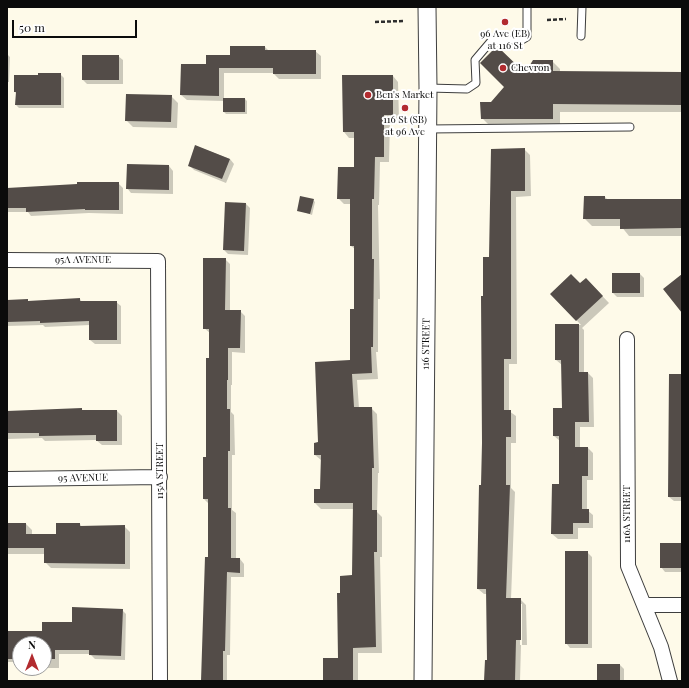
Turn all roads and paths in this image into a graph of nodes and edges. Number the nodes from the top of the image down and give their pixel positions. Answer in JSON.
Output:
{"nodes":[{"id":1,"x":427,"y":7,"type":"edge"},
{"id":2,"x":526,"y":7,"type":"edge"},
{"id":3,"x":582,"y":7,"type":"edge"},
{"id":4,"x":403,"y":18,"type":"dead end"},
{"id":5,"x":566,"y":19,"type":"dead end"},
{"id":6,"x":547,"y":20,"type":"dead end"},
{"id":7,"x":375,"y":22,"type":"dead end"},
{"id":8,"x":581,"y":36,"type":"dead end"},
{"id":9,"x":428,"y":88,"type":"junction"},
{"id":10,"x":630,"y":127,"type":"dead end"},
{"id":11,"x":428,"y":129,"type":"junction"},
{"id":12,"x":7,"y":260,"type":"edge"},
{"id":13,"x":158,"y":260,"type":"joint"},
{"id":14,"x":627,"y":339,"type":"dead end"},
{"id":15,"x":160,"y":477,"type":"junction"},
{"id":16,"x":7,"y":478,"type":"edge"},
{"id":17,"x":644,"y":605,"type":"junction"},
{"id":18,"x":682,"y":605,"type":"edge"},
{"id":19,"x":160,"y":681,"type":"edge"},
{"id":20,"x":423,"y":681,"type":"edge"},
{"id":21,"x":670,"y":681,"type":"edge"}],
"edges":[{"from":1,"to":9,"type":"street","name":"116 STREET"},
{"from":2,"to":9,"type":"lane"},
{"from":3,"to":8,"type":"lane"},
{"from":4,"to":7,"type":"path"},
{"from":5,"to":6,"type":"path"},
{"from":9,"to":11,"type":"street","name":"116 STREET"},
{"from":10,"to":11,"type":"lane"},
{"from":11,"to":20,"type":"street","name":"116 STREET"},
{"from":12,"to":13,"type":"street","name":"95A AVENUE"},
{"from":13,"to":15,"type":"street","name":"115A STREET"},
{"from":14,"to":17,"type":"street","name":"116A STREET"},
{"from":15,"to":16,"type":"street","name":"95 AVENUE"},
{"from":15,"to":19,"type":"street","name":"115A STREET"},
{"from":17,"to":18,"type":"street"},
{"from":17,"to":21,"type":"street","name":"116A STREET"}]}
